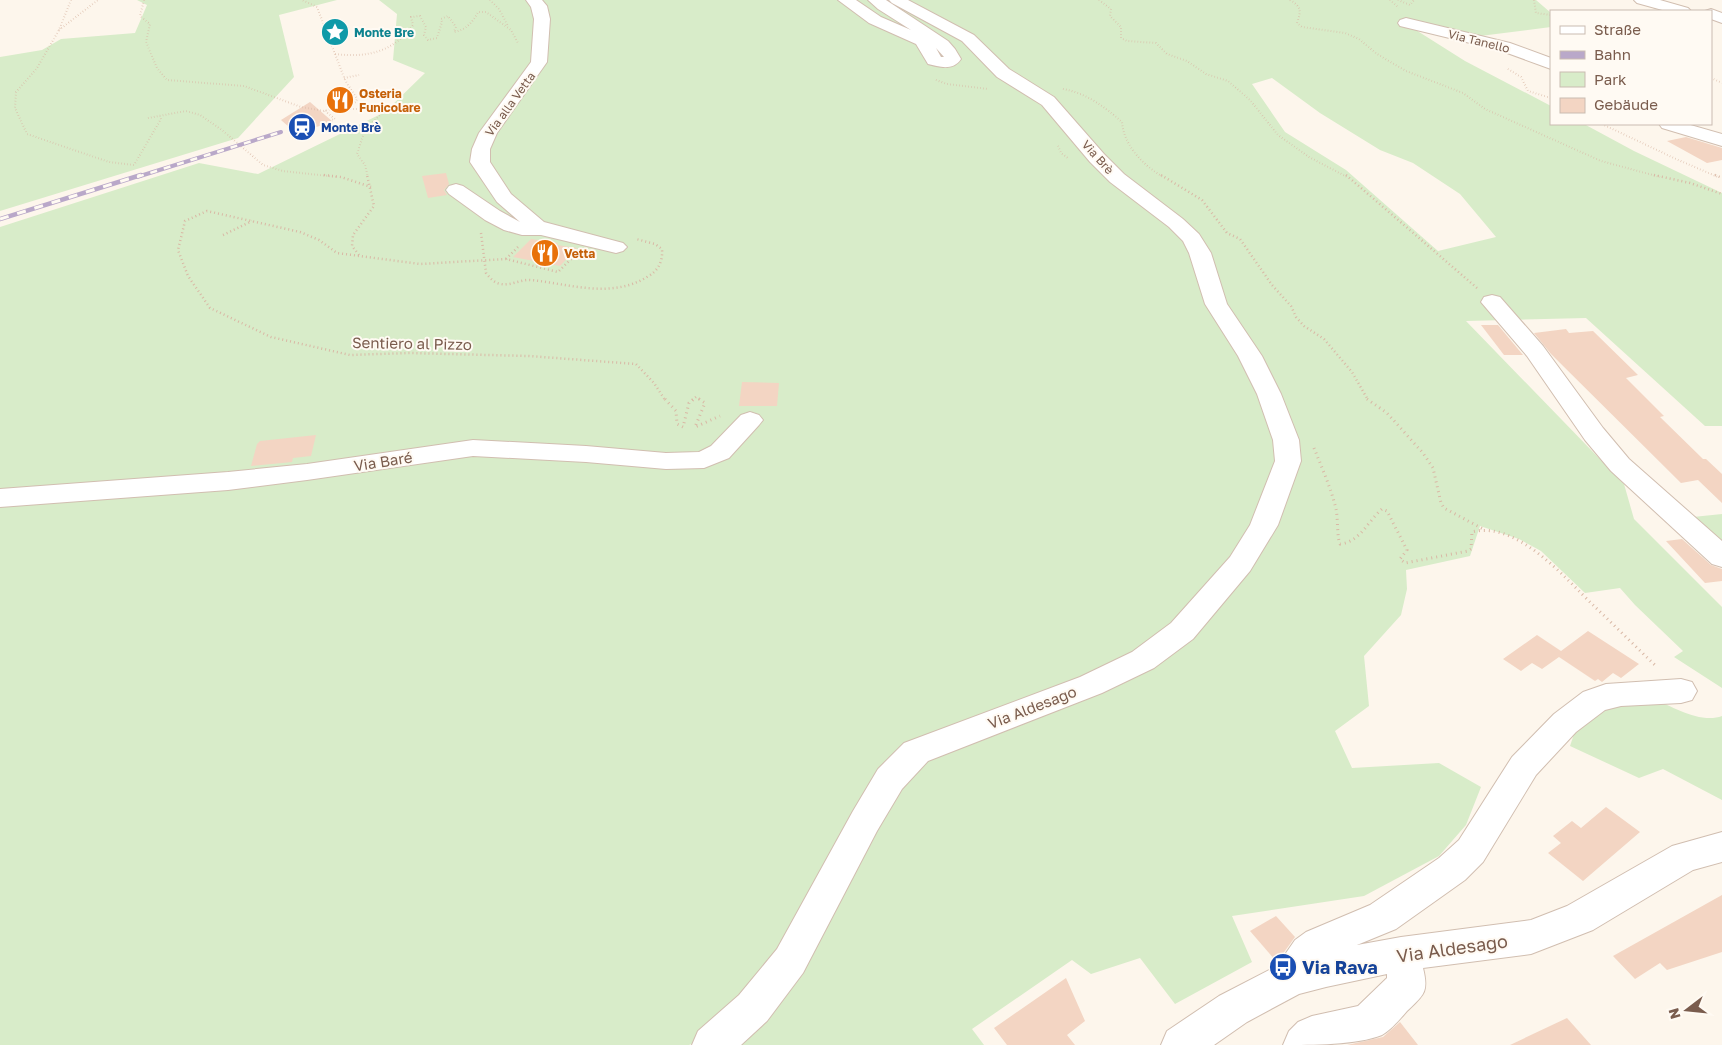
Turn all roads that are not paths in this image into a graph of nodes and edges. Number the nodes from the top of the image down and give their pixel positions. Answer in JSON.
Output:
{"nodes":[{"id":1,"x":534,"y":0,"type":"edge"},
{"id":2,"x":846,"y":0,"type":"edge"},
{"id":3,"x":876,"y":0,"type":"edge"},
{"id":4,"x":897,"y":0,"type":"edge"},
{"id":5,"x":1642,"y":0,"type":"edge"},
{"id":6,"x":1676,"y":0,"type":"edge"},
{"id":7,"x":1679,"y":10,"type":"edge"},
{"id":8,"x":1701,"y":10,"type":"edge"},
{"id":9,"x":1406,"y":23,"type":"dead end"},
{"id":10,"x":1550,"y":64,"type":"edge"},
{"id":11,"x":1671,"y":125,"type":"edge"},
{"id":12,"x":1722,"y":140,"type":"edge"},
{"id":13,"x":456,"y":190,"type":"dead end"},
{"id":14,"x":542,"y":228,"type":"junction"},
{"id":15,"x":616,"y":247,"type":"dead end"},
{"id":16,"x":1492,"y":302,"type":"road end"},
{"id":17,"x":1250,"y":356,"type":"joint"},
{"id":18,"x":738,"y":416,"type":"road end"},
{"id":19,"x":0,"y":498,"type":"edge"},
{"id":20,"x":1722,"y":557,"type":"edge"},
{"id":21,"x":1681,"y":691,"type":"road end"},
{"id":22,"x":1722,"y":848,"type":"edge"},
{"id":23,"x":1400,"y":954,"type":"junction"},
{"id":24,"x":1291,"y":979,"type":"junction"},
{"id":25,"x":712,"y":1045,"type":"edge"},
{"id":26,"x":1181,"y":1045,"type":"edge"},
{"id":27,"x":1303,"y":1045,"type":"edge"}],
"edges":[{"from":1,"to":14,"type":"street","name":"Via alla Vetta"},
{"from":2,"to":3,"type":"street"},
{"from":4,"to":17,"type":"street","name":"Via Brè"},
{"from":5,"to":7,"type":"street"},
{"from":6,"to":8,"type":"street"},
{"from":9,"to":10,"type":"street","name":"Via Tanello"},
{"from":11,"to":12,"type":"street"},
{"from":13,"to":14,"type":"street"},
{"from":14,"to":15,"type":"street","name":"Via alla Vetta"},
{"from":16,"to":20,"type":"street"},
{"from":17,"to":25,"type":"street","name":"Via Aldesago"},
{"from":18,"to":19,"type":"street","name":"Via Baré"},
{"from":21,"to":24,"type":"street"},
{"from":22,"to":23,"type":"street","name":"Via Aldesago"},
{"from":23,"to":24,"type":"street","name":"Via Aldesago"},
{"from":23,"to":27,"type":"street"},
{"from":24,"to":26,"type":"street","name":"Via Aldesago"}]}
